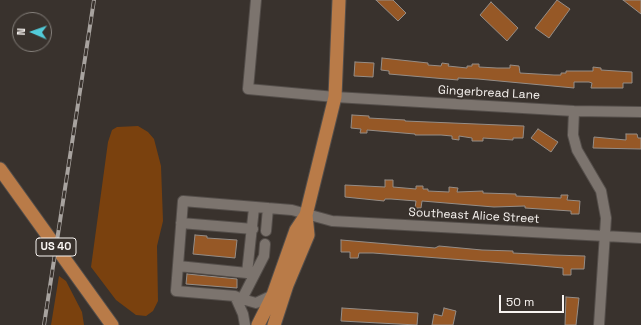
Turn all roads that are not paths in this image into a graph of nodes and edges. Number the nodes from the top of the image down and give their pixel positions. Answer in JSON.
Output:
{"nodes":[{"id":1,"x":256,"y":0,"type":"edge"},
{"id":2,"x":339,"y":0,"type":"edge"},
{"id":3,"x":335,"y":97,"type":"junction"},
{"id":4,"x":574,"y":111,"type":"junction"},
{"id":5,"x":641,"y":112,"type":"edge"},
{"id":6,"x":0,"y":169,"type":"edge"},
{"id":7,"x":254,"y":208,"type":"junction"},
{"id":8,"x":268,"y":208,"type":"junction"},
{"id":9,"x":306,"y":215,"type":"junction"},
{"id":10,"x":181,"y":223,"type":"junction"},
{"id":11,"x":253,"y":229,"type":"junction"},
{"id":12,"x":266,"y":231,"type":"dead end"},
{"id":13,"x":605,"y":237,"type":"junction"},
{"id":14,"x":641,"y":238,"type":"edge"},
{"id":15,"x":265,"y":244,"type":"dead end"},
{"id":16,"x":178,"y":266,"type":"junction"},
{"id":17,"x":251,"y":274,"type":"junction"},
{"id":18,"x":273,"y":295,"type":"junction"},
{"id":19,"x":239,"y":298,"type":"junction"},
{"id":20,"x":266,"y":324,"type":"edge"},
{"id":21,"x":112,"y":325,"type":"edge"},
{"id":22,"x":245,"y":325,"type":"edge"},
{"id":23,"x":599,"y":325,"type":"edge"}],
"edges":[{"from":1,"to":3,"type":"street","name":"Gingerbread Lane"},
{"from":2,"to":3,"type":"main road"},
{"from":3,"to":4,"type":"street","name":"Gingerbread Lane"},
{"from":3,"to":9,"type":"main road"},
{"from":4,"to":5,"type":"street","name":"Gingerbread Lane"},
{"from":4,"to":13,"type":"street"},
{"from":6,"to":21,"type":"main road","number":"US 40"},
{"from":7,"to":8,"type":"street","name":"Southeast Alice Street"},
{"from":7,"to":10,"type":"street","name":"Southeast Alice Street"},
{"from":7,"to":11,"type":"street"},
{"from":8,"to":9,"type":"street","name":"Southeast Alice Street"},
{"from":8,"to":12,"type":"street"},
{"from":9,"to":13,"type":"street","name":"Southeast Alice Street"},
{"from":9,"to":18,"type":"main road"},
{"from":9,"to":20,"type":"main road"},
{"from":10,"to":11,"type":"street"},
{"from":10,"to":16,"type":"street"},
{"from":11,"to":17,"type":"street"},
{"from":13,"to":14,"type":"street","name":"Southeast Alice Street"},
{"from":13,"to":23,"type":"street"},
{"from":15,"to":17,"type":"street"},
{"from":16,"to":17,"type":"street"},
{"from":16,"to":19,"type":"street"},
{"from":17,"to":19,"type":"street"},
{"from":18,"to":19,"type":"street"},
{"from":18,"to":20,"type":"main road"},
{"from":19,"to":22,"type":"street"}]}
